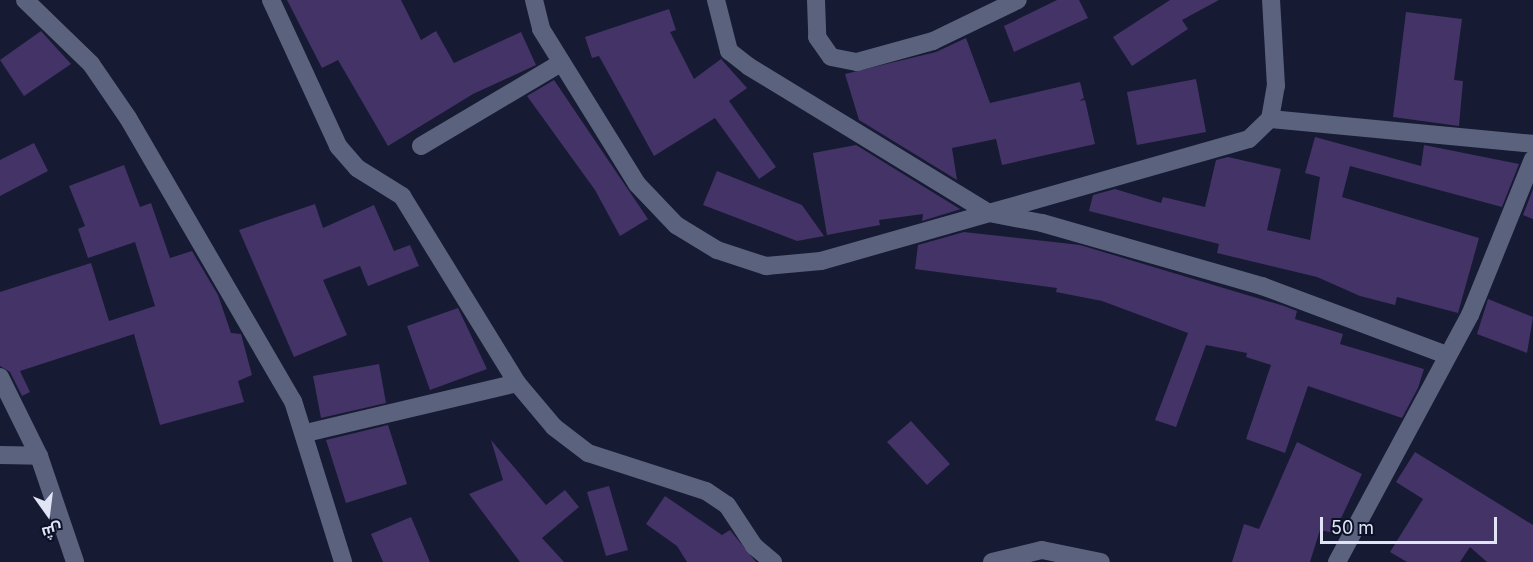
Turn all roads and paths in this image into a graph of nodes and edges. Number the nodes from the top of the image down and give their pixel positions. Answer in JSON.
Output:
{"nodes":[{"id":1,"x":25,"y":0,"type":"edge"},
{"id":2,"x":271,"y":0,"type":"edge"},
{"id":3,"x":534,"y":0,"type":"edge"},
{"id":4,"x":716,"y":0,"type":"edge"},
{"id":5,"x":816,"y":0,"type":"edge"},
{"id":6,"x":1018,"y":0,"type":"edge"},
{"id":7,"x":1271,"y":0,"type":"edge"},
{"id":8,"x":561,"y":63,"type":"junction"},
{"id":9,"x":1270,"y":119,"type":"junction"},
{"id":10,"x":1533,"y":144,"type":"edge"},
{"id":11,"x":421,"y":146,"type":"dead end"},
{"id":12,"x":1533,"y":159,"type":"edge"},
{"id":13,"x":989,"y":213,"type":"junction"},
{"id":14,"x":1447,"y":355,"type":"junction"},
{"id":15,"x":0,"y":377,"type":"edge"},
{"id":16,"x":517,"y":383,"type":"junction"},
{"id":17,"x":306,"y":433,"type":"junction"},
{"id":18,"x":0,"y":455,"type":"edge"},
{"id":19,"x":39,"y":456,"type":"junction"},
{"id":20,"x":75,"y":562,"type":"edge"},
{"id":21,"x":343,"y":562,"type":"edge"},
{"id":22,"x":773,"y":562,"type":"edge"},
{"id":23,"x":992,"y":562,"type":"edge"},
{"id":24,"x":1101,"y":562,"type":"edge"},
{"id":25,"x":1338,"y":562,"type":"edge"}],
"edges":[{"from":1,"to":17,"type":"street"},
{"from":2,"to":16,"type":"street"},
{"from":3,"to":8,"type":"street"},
{"from":4,"to":13,"type":"street"},
{"from":5,"to":6,"type":"street"},
{"from":7,"to":9,"type":"street"},
{"from":8,"to":11,"type":"street"},
{"from":8,"to":13,"type":"street"},
{"from":9,"to":10,"type":"street"},
{"from":9,"to":13,"type":"street"},
{"from":12,"to":14,"type":"street"},
{"from":13,"to":14,"type":"street"},
{"from":14,"to":25,"type":"street"},
{"from":15,"to":19,"type":"street"},
{"from":16,"to":17,"type":"street"},
{"from":16,"to":22,"type":"street"},
{"from":17,"to":21,"type":"street"},
{"from":18,"to":19,"type":"street"},
{"from":19,"to":20,"type":"street"},
{"from":23,"to":24,"type":"street"}]}
